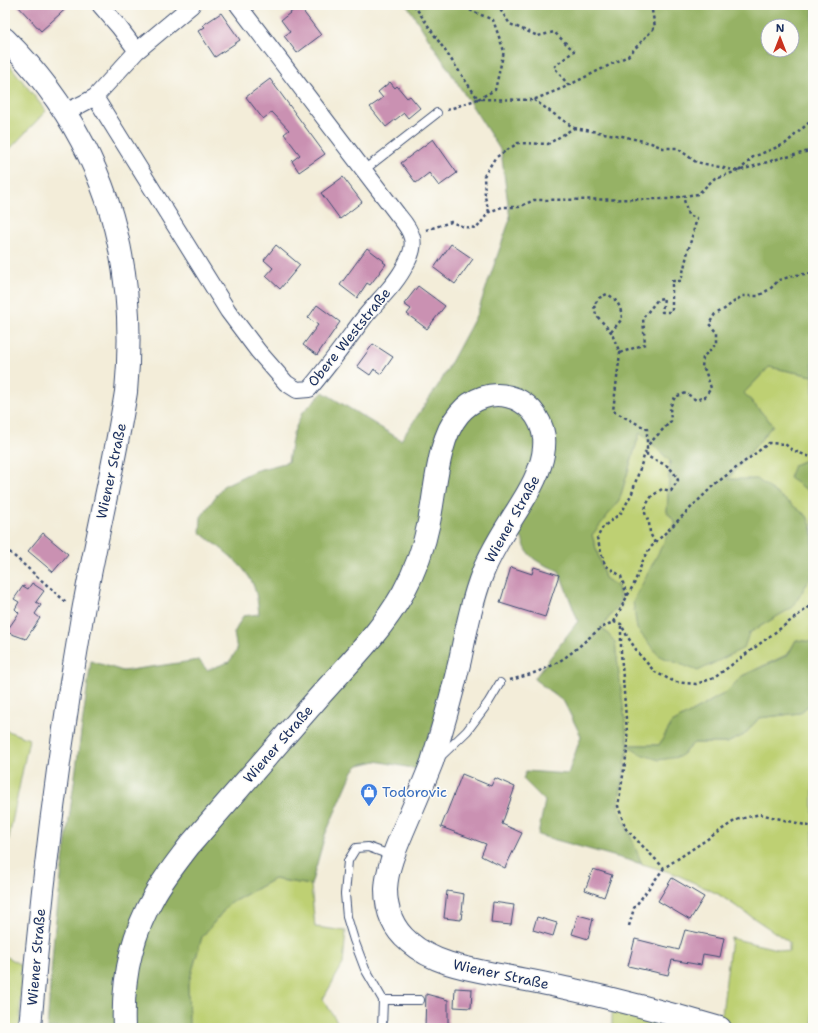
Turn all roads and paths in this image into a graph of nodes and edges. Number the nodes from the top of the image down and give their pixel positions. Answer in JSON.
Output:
{"nodes":[{"id":1,"x":100,"y":5,"type":"edge"},
{"id":2,"x":192,"y":5,"type":"edge"},
{"id":3,"x":238,"y":5,"type":"edge"},
{"id":4,"x":414,"y":5,"type":"edge"},
{"id":5,"x":458,"y":5,"type":"edge"},
{"id":6,"x":497,"y":5,"type":"edge"},
{"id":7,"x":652,"y":5,"type":"edge"},
{"id":8,"x":5,"y":39,"type":"edge"},
{"id":9,"x":137,"y":51,"type":"junction"},
{"id":10,"x":569,"y":86,"type":"junction"},
{"id":11,"x":95,"y":97,"type":"junction"},
{"id":12,"x":478,"y":99,"type":"junction"},
{"id":13,"x":533,"y":100,"type":"junction"},
{"id":14,"x":65,"y":112,"type":"junction"},
{"id":15,"x":436,"y":113,"type":"joint"},
{"id":16,"x":813,"y":119,"type":"edge"},
{"id":17,"x":574,"y":128,"type":"junction"},
{"id":18,"x":813,"y":150,"type":"edge"},
{"id":19,"x":364,"y":170,"type":"junction"},
{"id":20,"x":739,"y":171,"type":"junction"},
{"id":21,"x":683,"y":196,"type":"junction"},
{"id":22,"x":489,"y":212,"type":"junction"},
{"id":23,"x":412,"y":238,"type":"junction"},
{"id":24,"x":813,"y":273,"type":"edge"},
{"id":25,"x":610,"y":332,"type":"junction"},
{"id":26,"x":620,"y":354,"type":"junction"},
{"id":27,"x":647,"y":446,"type":"junction"},
{"id":28,"x":813,"y":458,"type":"edge"},
{"id":29,"x":655,"y":543,"type":"junction"},
{"id":30,"x":5,"y":548,"type":"edge"},
{"id":31,"x":627,"y":596,"type":"junction"},
{"id":32,"x":813,"y":604,"type":"edge"},
{"id":33,"x":82,"y":617,"type":"junction"},
{"id":34,"x":614,"y":622,"type":"junction"},
{"id":35,"x":621,"y":624,"type":"junction"},
{"id":36,"x":500,"y":683,"type":"joint"},
{"id":37,"x":430,"y":767,"type":"junction"},
{"id":38,"x":813,"y":827,"type":"edge"},
{"id":39,"x":393,"y":856,"type":"junction"},
{"id":40,"x":664,"y":868,"type":"junction"},
{"id":41,"x":629,"y":926,"type":"dead end"},
{"id":42,"x":383,"y":1000,"type":"junction"},
{"id":43,"x":420,"y":1000,"type":"dead end"},
{"id":44,"x":30,"y":1028,"type":"edge"},
{"id":45,"x":124,"y":1028,"type":"edge"},
{"id":46,"x":382,"y":1028,"type":"edge"},
{"id":47,"x":720,"y":1028,"type":"edge"}],
"edges":[{"from":1,"to":9,"type":"street"},
{"from":2,"to":9,"type":"street"},
{"from":3,"to":19,"type":"street"},
{"from":4,"to":12,"type":"path"},
{"from":5,"to":12,"type":"path"},
{"from":6,"to":10,"type":"path"},
{"from":7,"to":10,"type":"path"},
{"from":8,"to":14,"type":"main road","name":"Wiener Straße"},
{"from":9,"to":11,"type":"street"},
{"from":10,"to":13,"type":"path"},
{"from":11,"to":14,"type":"street"},
{"from":11,"to":23,"type":"street","name":"Obere Weststraße"},
{"from":12,"to":13,"type":"path"},
{"from":12,"to":15,"type":"path"},
{"from":13,"to":17,"type":"path"},
{"from":14,"to":33,"type":"main road","name":"Wiener Straße"},
{"from":15,"to":19,"type":"lane"},
{"from":16,"to":20,"type":"path"},
{"from":17,"to":20,"type":"path"},
{"from":17,"to":22,"type":"path"},
{"from":18,"to":20,"type":"path"},
{"from":19,"to":23,"type":"street"},
{"from":20,"to":21,"type":"path"},
{"from":21,"to":22,"type":"path"},
{"from":21,"to":26,"type":"path"},
{"from":22,"to":23,"type":"path"},
{"from":24,"to":27,"type":"path"},
{"from":25,"to":25,"type":"path"},
{"from":25,"to":26,"type":"path"},
{"from":26,"to":27,"type":"path"},
{"from":27,"to":29,"type":"path"},
{"from":27,"to":31,"type":"path"},
{"from":28,"to":29,"type":"path"},
{"from":29,"to":31,"type":"path"},
{"from":30,"to":33,"type":"path"},
{"from":31,"to":34,"type":"path"},
{"from":32,"to":35,"type":"path"},
{"from":33,"to":44,"type":"main road","name":"Wiener Straße"},
{"from":34,"to":35,"type":"path"},
{"from":34,"to":36,"type":"path"},
{"from":35,"to":40,"type":"path"},
{"from":36,"to":37,"type":"lane"},
{"from":37,"to":39,"type":"main road","name":"Wiener Straße"},
{"from":37,"to":45,"type":"main road","name":"Wiener Straße"},
{"from":38,"to":40,"type":"path"},
{"from":39,"to":42,"type":"lane"},
{"from":39,"to":47,"type":"main road","name":"Wiener Straße"},
{"from":40,"to":41,"type":"path"},
{"from":42,"to":43,"type":"lane"},
{"from":42,"to":46,"type":"lane"}]}
